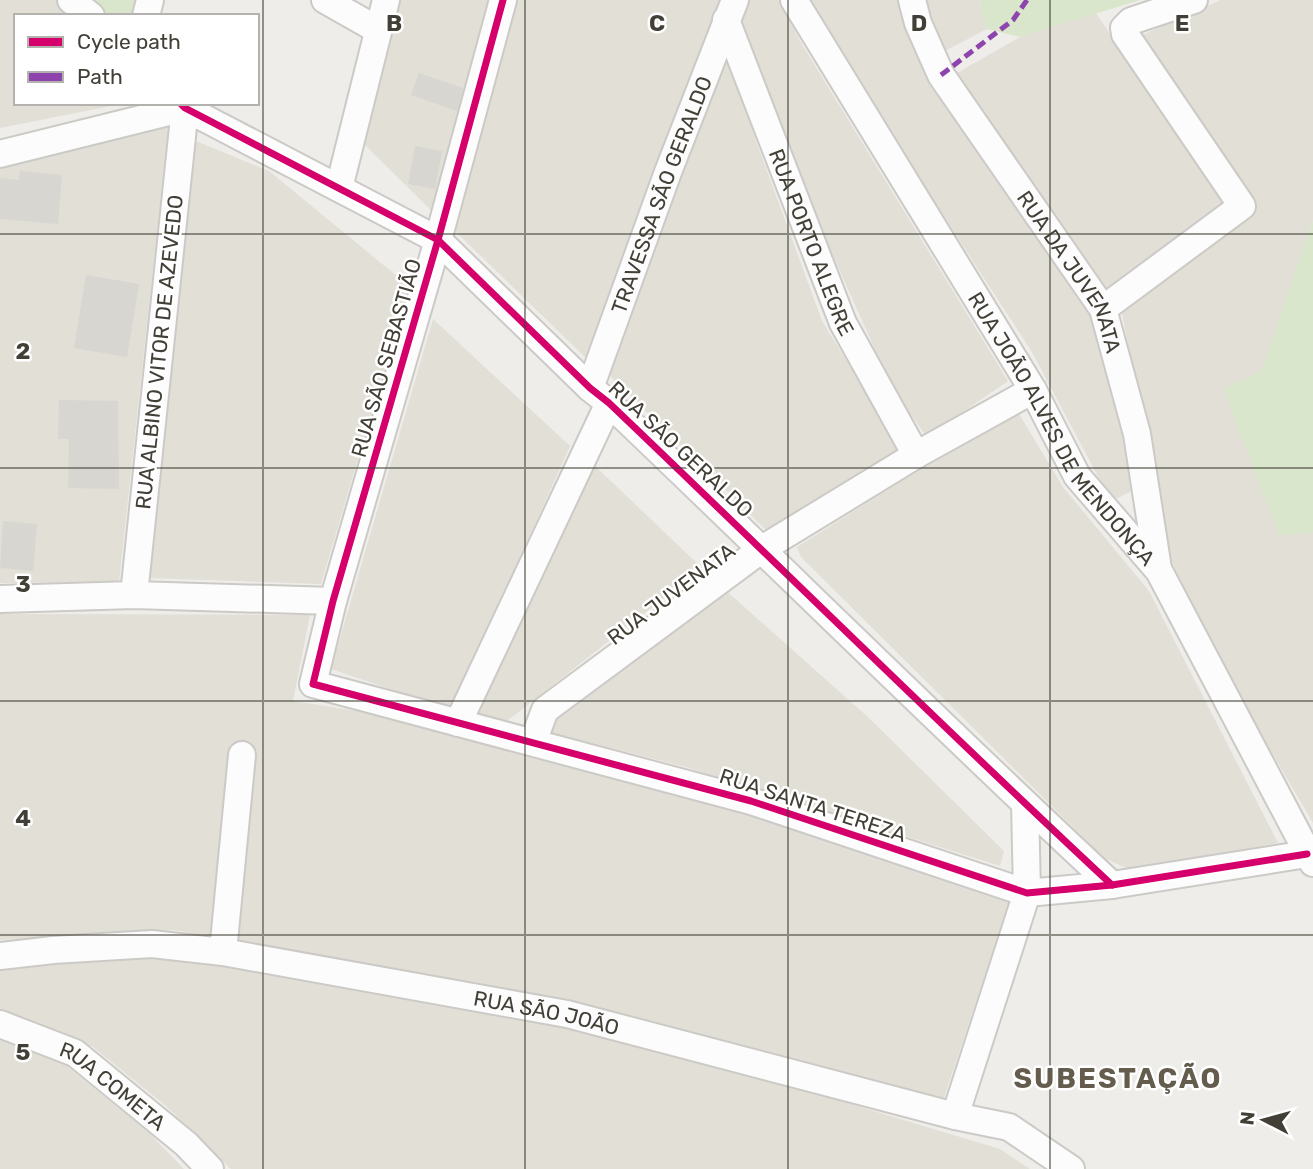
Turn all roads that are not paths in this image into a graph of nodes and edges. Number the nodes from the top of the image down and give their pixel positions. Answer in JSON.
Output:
{"nodes":[{"id":1,"x":71,"y":0,"type":"edge"},
{"id":2,"x":325,"y":0,"type":"edge"},
{"id":3,"x":386,"y":0,"type":"edge"},
{"id":4,"x":503,"y":0,"type":"edge"},
{"id":5,"x":794,"y":0,"type":"edge"},
{"id":6,"x":912,"y":0,"type":"edge"},
{"id":7,"x":1194,"y":0,"type":"edge"},
{"id":8,"x":730,"y":10,"type":"edge"},
{"id":9,"x":88,"y":14,"type":"edge"},
{"id":10,"x":378,"y":30,"type":"junction"},
{"id":11,"x":182,"y":106,"type":"edge"},
{"id":12,"x":0,"y":154,"type":"edge"},
{"id":13,"x":339,"y":188,"type":"junction"},
{"id":14,"x":438,"y":240,"type":"junction"},
{"id":15,"x":1103,"y":309,"type":"junction"},
{"id":16,"x":1033,"y":390,"type":"junction"},
{"id":17,"x":600,"y":395,"type":"junction"},
{"id":18,"x":916,"y":455,"type":"junction"},
{"id":19,"x":762,"y":549,"type":"junction"},
{"id":20,"x":1159,"y":571,"type":"junction"},
{"id":21,"x":134,"y":596,"type":"junction"},
{"id":22,"x":0,"y":599,"type":"edge"},
{"id":23,"x":333,"y":601,"type":"junction"},
{"id":24,"x":313,"y":684,"type":"joint"},
{"id":25,"x":458,"y":723,"type":"junction"},
{"id":26,"x":533,"y":742,"type":"junction"},
{"id":27,"x":242,"y":755,"type":"dead end"},
{"id":28,"x":1026,"y":804,"type":"junction"},
{"id":29,"x":1310,"y":859,"type":"edge"},
{"id":30,"x":1112,"y":885,"type":"junction"},
{"id":31,"x":1027,"y":892,"type":"junction"},
{"id":32,"x":223,"y":952,"type":"junction"},
{"id":33,"x":0,"y":956,"type":"edge"},
{"id":34,"x":0,"y":1024,"type":"edge"},
{"id":35,"x":955,"y":1116,"type":"junction"},
{"id":36,"x":210,"y":1169,"type":"edge"},
{"id":37,"x":1071,"y":1169,"type":"edge"}],
"edges":[{"from":1,"to":9,"type":"street"},
{"from":2,"to":10,"type":"street"},
{"from":3,"to":10,"type":"street"},
{"from":4,"to":14,"type":"street","name":"RUA SÃO SEBASTIÃO"},
{"from":5,"to":16,"type":"street","name":"RUA JOÃO ALVES DE MENDONÇA"},
{"from":6,"to":15,"type":"street","name":"RUA DA JUVENATA"},
{"from":7,"to":15,"type":"street"},
{"from":8,"to":17,"type":"street","name":"TRAVESSA SÃO GERALDO"},
{"from":8,"to":18,"type":"street","name":"RUA PORTO ALEGRE"},
{"from":10,"to":13,"type":"street"},
{"from":11,"to":12,"type":"street"},
{"from":11,"to":13,"type":"street","name":"RUA SÃO GERALDO"},
{"from":11,"to":21,"type":"street","name":"RUA ALBINO VITOR DE AZEVEDO"},
{"from":13,"to":14,"type":"street","name":"RUA SÃO GERALDO"},
{"from":14,"to":17,"type":"street","name":"RUA SÃO GERALDO"},
{"from":14,"to":23,"type":"street","name":"RUA SÃO SEBASTIÃO"},
{"from":15,"to":20,"type":"street","name":"RUA DA JUVENATA"},
{"from":16,"to":18,"type":"street","name":"RUA JUVENATA"},
{"from":16,"to":20,"type":"street","name":"RUA JOÃO ALVES DE MENDONÇA"},
{"from":17,"to":19,"type":"street","name":"RUA SÃO GERALDO"},
{"from":17,"to":25,"type":"street","name":"TRAVESSA SÃO GERALDO"},
{"from":18,"to":19,"type":"street","name":"RUA JUVENATA"},
{"from":19,"to":26,"type":"street","name":"RUA JUVENATA"},
{"from":19,"to":28,"type":"street","name":"RUA SÃO GERALDO"},
{"from":20,"to":29,"type":"street","name":"RUA JOÃO ALVES DE MENDONÇA"},
{"from":21,"to":22,"type":"street"},
{"from":21,"to":23,"type":"street"},
{"from":23,"to":24,"type":"street","name":"RUA SÃO SEBASTIÃO"},
{"from":24,"to":25,"type":"street","name":"RUA SANTA TEREZA"},
{"from":25,"to":26,"type":"street","name":"RUA SANTA TEREZA"},
{"from":26,"to":31,"type":"street","name":"RUA SANTA TEREZA"},
{"from":27,"to":32,"type":"street"},
{"from":28,"to":30,"type":"street","name":"RUA SÃO GERALDO"},
{"from":28,"to":31,"type":"street"},
{"from":29,"to":30,"type":"street","name":"RUA SANTA TEREZA"},
{"from":30,"to":31,"type":"street","name":"RUA SANTA TEREZA"},
{"from":31,"to":35,"type":"street"},
{"from":32,"to":33,"type":"street","name":"RUA SÃO JOÃO"},
{"from":32,"to":35,"type":"street","name":"RUA SÃO JOÃO"},
{"from":34,"to":36,"type":"street","name":"RUA COMETA"},
{"from":35,"to":37,"type":"street","name":"RUA SÃO JOÃO"}]}
